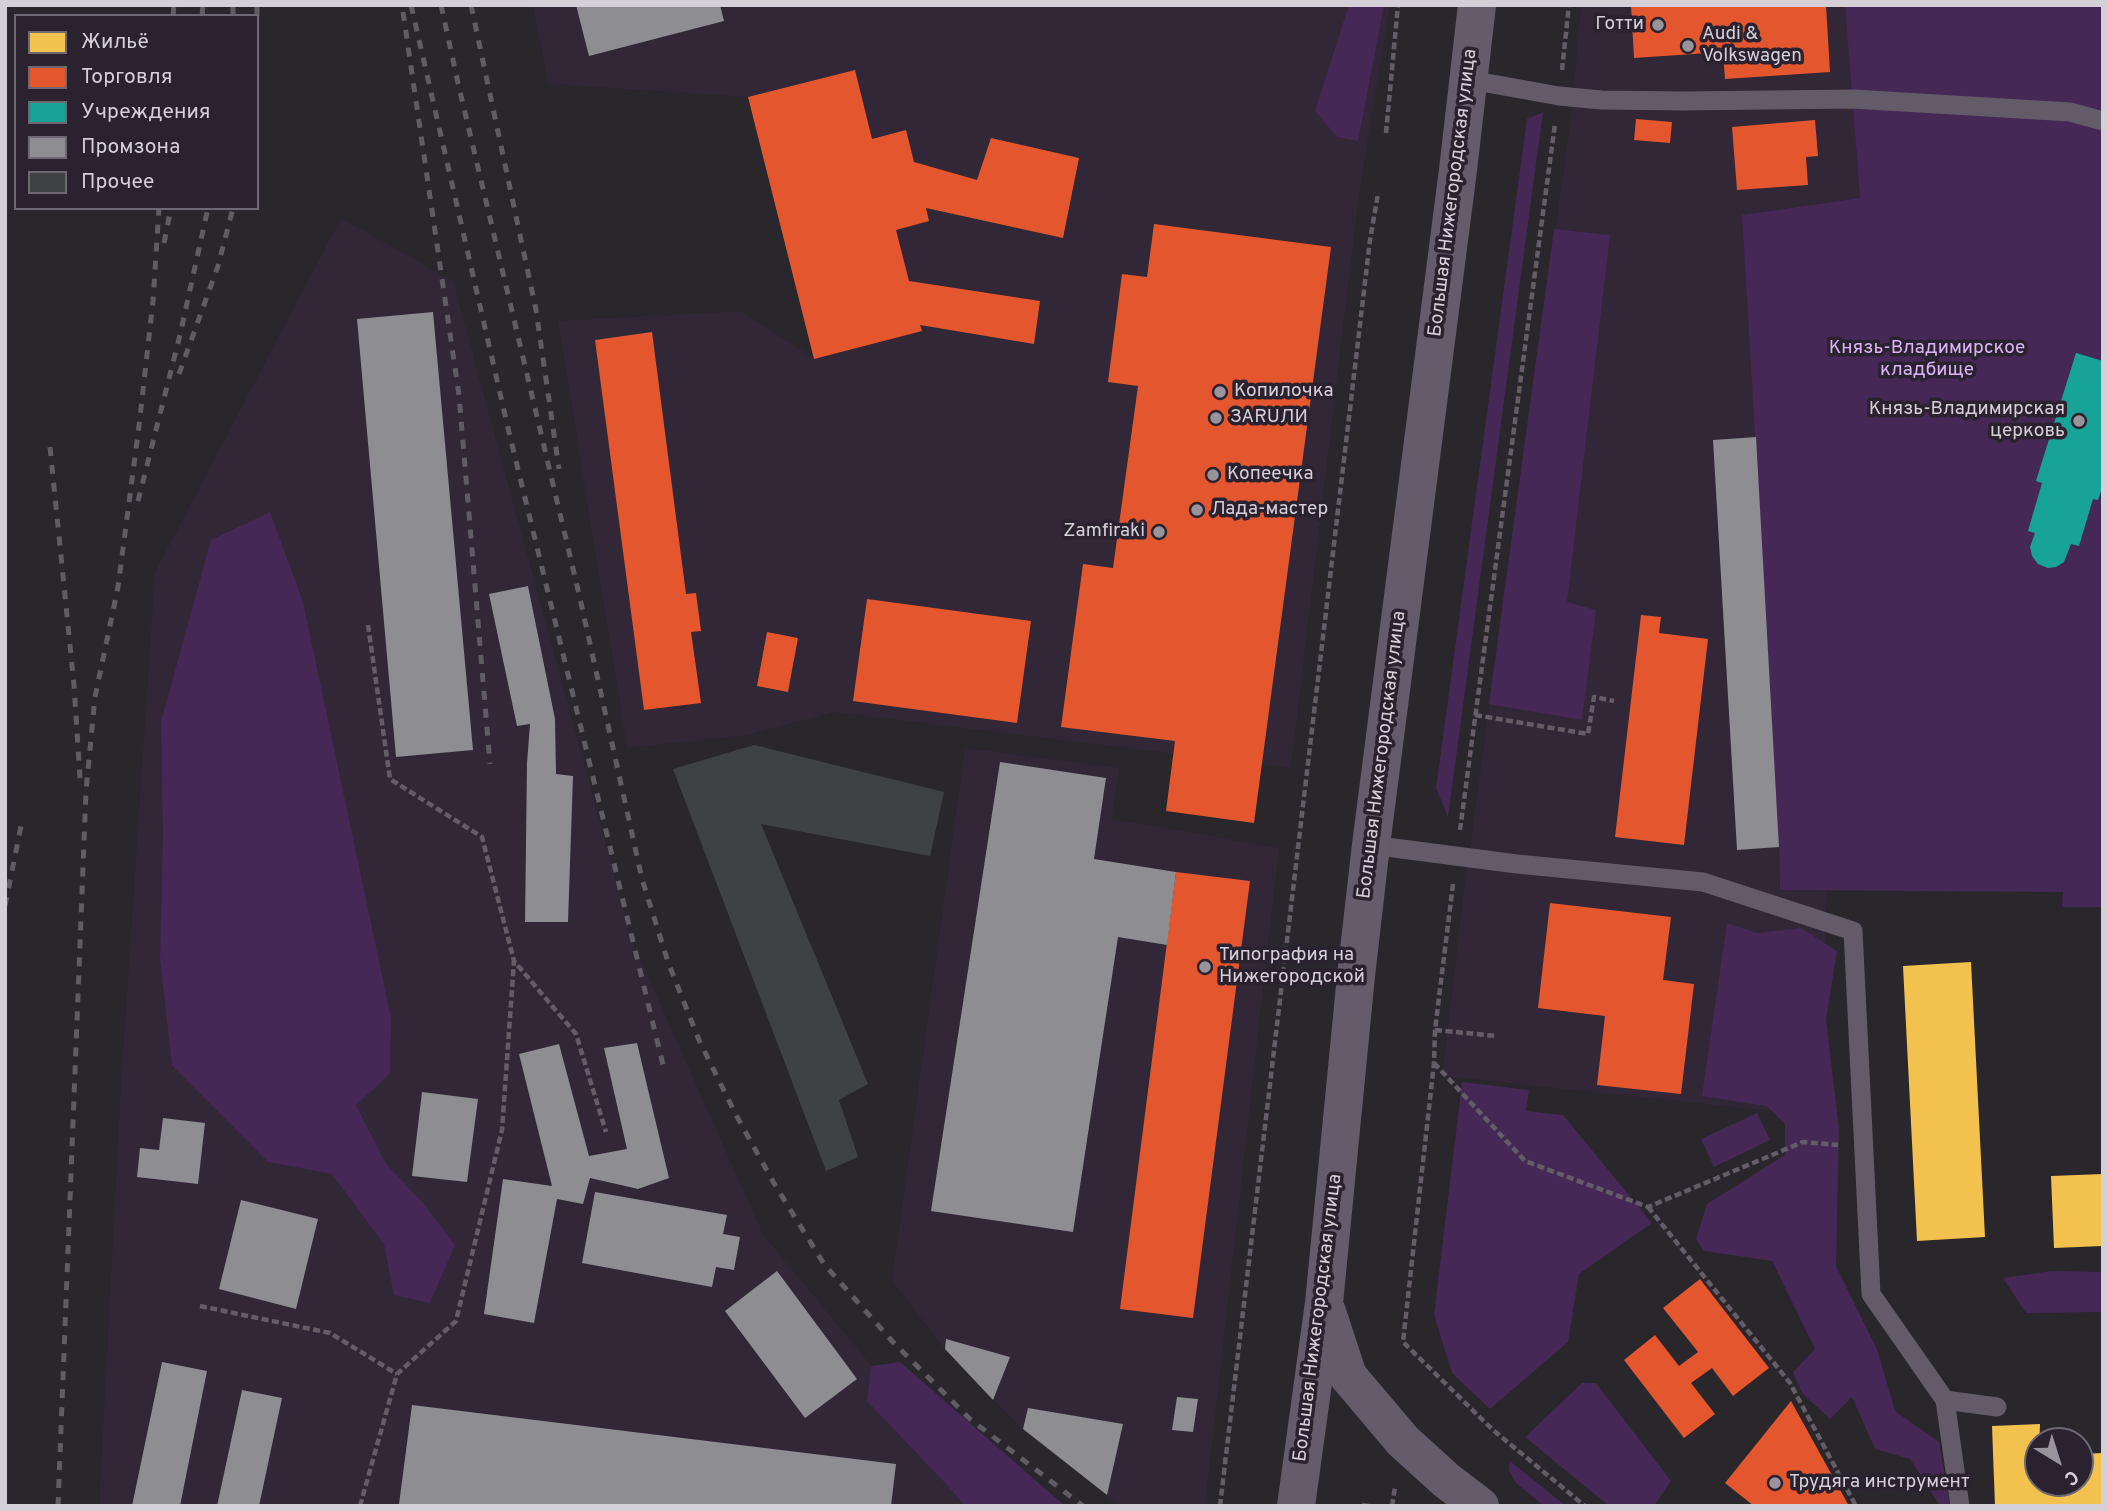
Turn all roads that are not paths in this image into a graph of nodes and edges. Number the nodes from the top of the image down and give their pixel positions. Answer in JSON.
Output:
{"nodes":[{"id":1,"x":1477,"y":5,"type":"edge"},
{"id":2,"x":1470,"y":80,"type":"junction"},
{"id":3,"x":2103,"y":121,"type":"edge"},
{"id":4,"x":1371,"y":845,"type":"junction"},
{"id":5,"x":1324,"y":1303,"type":"junction"},
{"id":6,"x":1945,"y":1400,"type":"junction"},
{"id":7,"x":1997,"y":1406,"type":"dead end"},
{"id":8,"x":1296,"y":1506,"type":"edge"},
{"id":9,"x":1480,"y":1506,"type":"edge"},
{"id":10,"x":1960,"y":1506,"type":"edge"}],
"edges":[{"from":1,"to":2,"type":"main road","name":"Большая Нижегородская улица"},
{"from":2,"to":3,"type":"lane"},
{"from":2,"to":4,"type":"main road","name":"Большая Нижегородская улица"},
{"from":4,"to":5,"type":"main road","name":"Большая Нижегородская улица"},
{"from":4,"to":6,"type":"lane"},
{"from":5,"to":8,"type":"main road","name":"Большая Нижегородская улица"},
{"from":5,"to":9,"type":"main road"},
{"from":6,"to":7,"type":"lane"},
{"from":6,"to":10,"type":"lane"}]}
